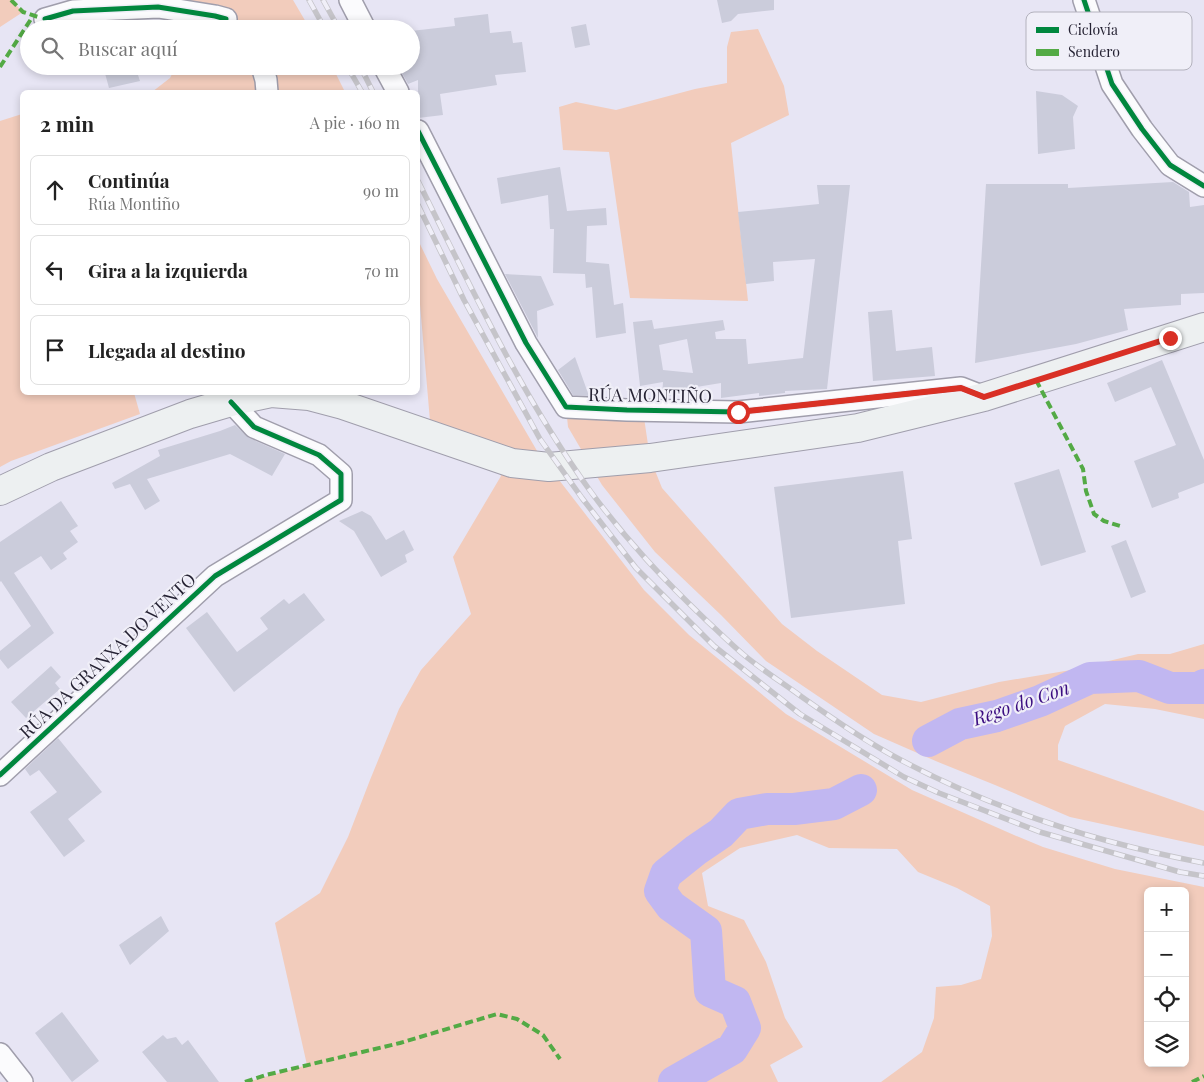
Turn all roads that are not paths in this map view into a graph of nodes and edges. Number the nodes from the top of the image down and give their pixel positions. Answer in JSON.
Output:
{"nodes":[{"id":1,"x":350,"y":0,"type":"edge"},
{"id":2,"x":1084,"y":0,"type":"edge"},
{"id":3,"x":1088,"y":12,"type":"edge"},
{"id":4,"x":228,"y":16,"type":"edge"},
{"id":5,"x":45,"y":20,"type":"dead end"},
{"id":6,"x":360,"y":20,"type":"edge"},
{"id":7,"x":1107,"y":70,"type":"edge"},
{"id":8,"x":265,"y":75,"type":"edge"},
{"id":9,"x":389,"y":75,"type":"edge"},
{"id":10,"x":267,"y":90,"type":"edge"},
{"id":11,"x":397,"y":90,"type":"edge"},
{"id":12,"x":420,"y":135,"type":"edge"},
{"id":13,"x":1204,"y":186,"type":"edge"},
{"id":14,"x":1204,"y":327,"type":"edge"},
{"id":15,"x":262,"y":395,"type":"edge"},
{"id":16,"x":296,"y":395,"type":"edge"},
{"id":17,"x":984,"y":397,"type":"junction"},
{"id":18,"x":231,"y":402,"type":"junction"},
{"id":19,"x":0,"y":491,"type":"edge"},
{"id":20,"x":0,"y":775,"type":"edge"},
{"id":21,"x":0,"y":1054,"type":"edge"},
{"id":22,"x":22,"y":1082,"type":"edge"}],
"edges":[{"from":1,"to":6,"type":"street"},
{"from":2,"to":3,"type":"street"},
{"from":4,"to":5,"type":"street"},
{"from":7,"to":13,"type":"street"},
{"from":8,"to":10,"type":"street"},
{"from":9,"to":11,"type":"street"},
{"from":12,"to":17,"type":"street","name":"RÚA MONTIÑO"},
{"from":14,"to":17,"type":"main road"},
{"from":15,"to":18,"type":"main road"},
{"from":16,"to":17,"type":"main road"},
{"from":18,"to":19,"type":"main road"},
{"from":18,"to":20,"type":"street","name":"RÚA DA GRANXA DO VENTO"},
{"from":21,"to":22,"type":"street"}]}
